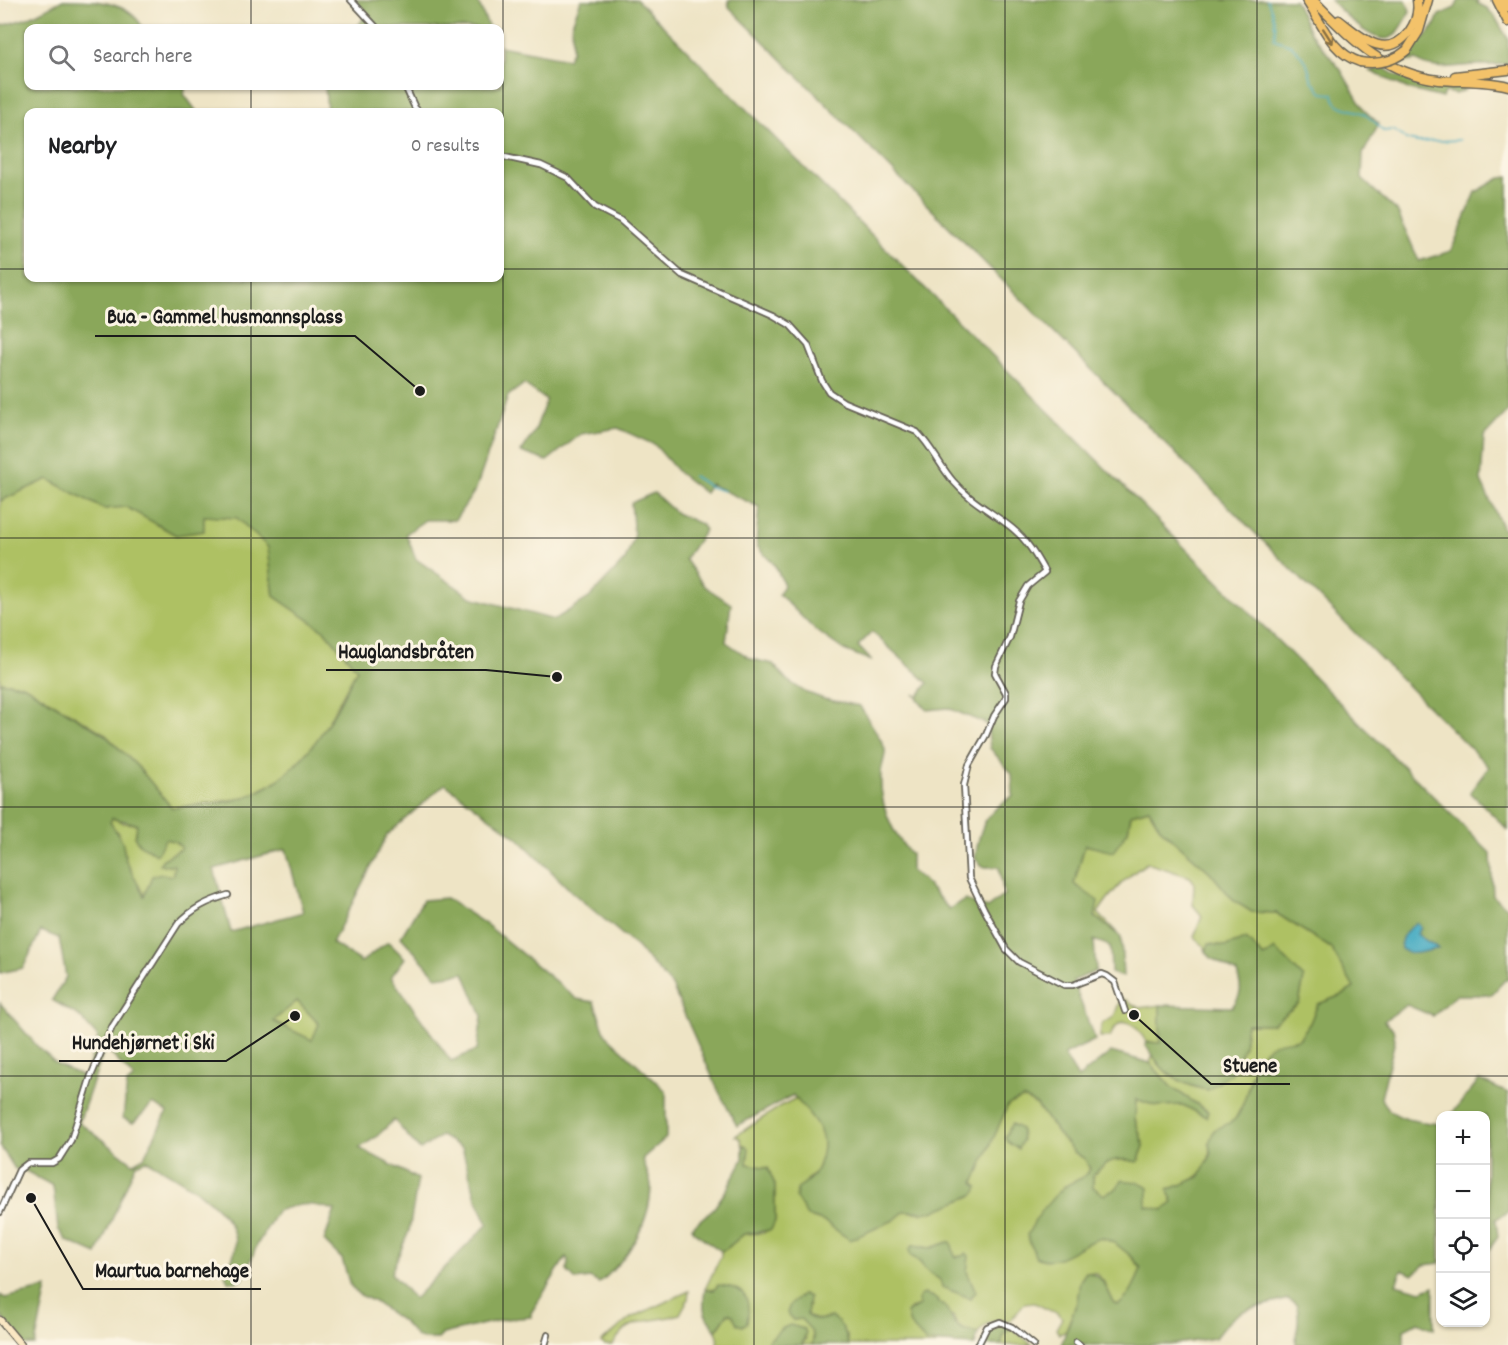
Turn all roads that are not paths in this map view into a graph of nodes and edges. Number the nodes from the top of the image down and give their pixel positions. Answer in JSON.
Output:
{"nodes":[{"id":1,"x":351,"y":0,"type":"edge"},
{"id":2,"x":1306,"y":0,"type":"edge"},
{"id":3,"x":1313,"y":0,"type":"edge"},
{"id":4,"x":1318,"y":0,"type":"edge"},
{"id":5,"x":1417,"y":0,"type":"edge"},
{"id":6,"x":1428,"y":0,"type":"edge"},
{"id":7,"x":1497,"y":0,"type":"edge"},
{"id":8,"x":1505,"y":0,"type":"edge"},
{"id":9,"x":1508,"y":7,"type":"edge"},
{"id":10,"x":1334,"y":16,"type":"junction"},
{"id":11,"x":1508,"y":21,"type":"edge"},
{"id":12,"x":374,"y":24,"type":"edge"},
{"id":13,"x":1508,"y":70,"type":"edge"},
{"id":14,"x":1508,"y":86,"type":"edge"},
{"id":15,"x":407,"y":90,"type":"edge"},
{"id":16,"x":415,"y":108,"type":"edge"},
{"id":17,"x":504,"y":157,"type":"edge"},
{"id":18,"x":228,"y":895,"type":"dead end"},
{"id":19,"x":1125,"y":1011,"type":"dead end"},
{"id":20,"x":0,"y":1212,"type":"edge"},
{"id":21,"x":0,"y":1320,"type":"edge"},
{"id":22,"x":548,"y":1335,"type":"dead end"},
{"id":23,"x":21,"y":1345,"type":"edge"},
{"id":24,"x":545,"y":1345,"type":"edge"},
{"id":25,"x":978,"y":1345,"type":"edge"},
{"id":26,"x":1034,"y":1345,"type":"edge"}],
"edges":[{"from":1,"to":12,"type":"street"},
{"from":2,"to":6,"type":"highway","one_way":true,"bridge":true},
{"from":3,"to":14,"type":"highway"},
{"from":4,"to":10,"type":"highway"},
{"from":5,"to":10,"type":"highway"},
{"from":7,"to":11,"type":"highway"},
{"from":8,"to":9,"type":"highway"},
{"from":10,"to":13,"type":"highway"},
{"from":15,"to":16,"type":"street"},
{"from":17,"to":19,"type":"street"},
{"from":18,"to":20,"type":"street"},
{"from":21,"to":23,"type":"main road"},
{"from":22,"to":24,"type":"street"},
{"from":25,"to":26,"type":"street"}]}
